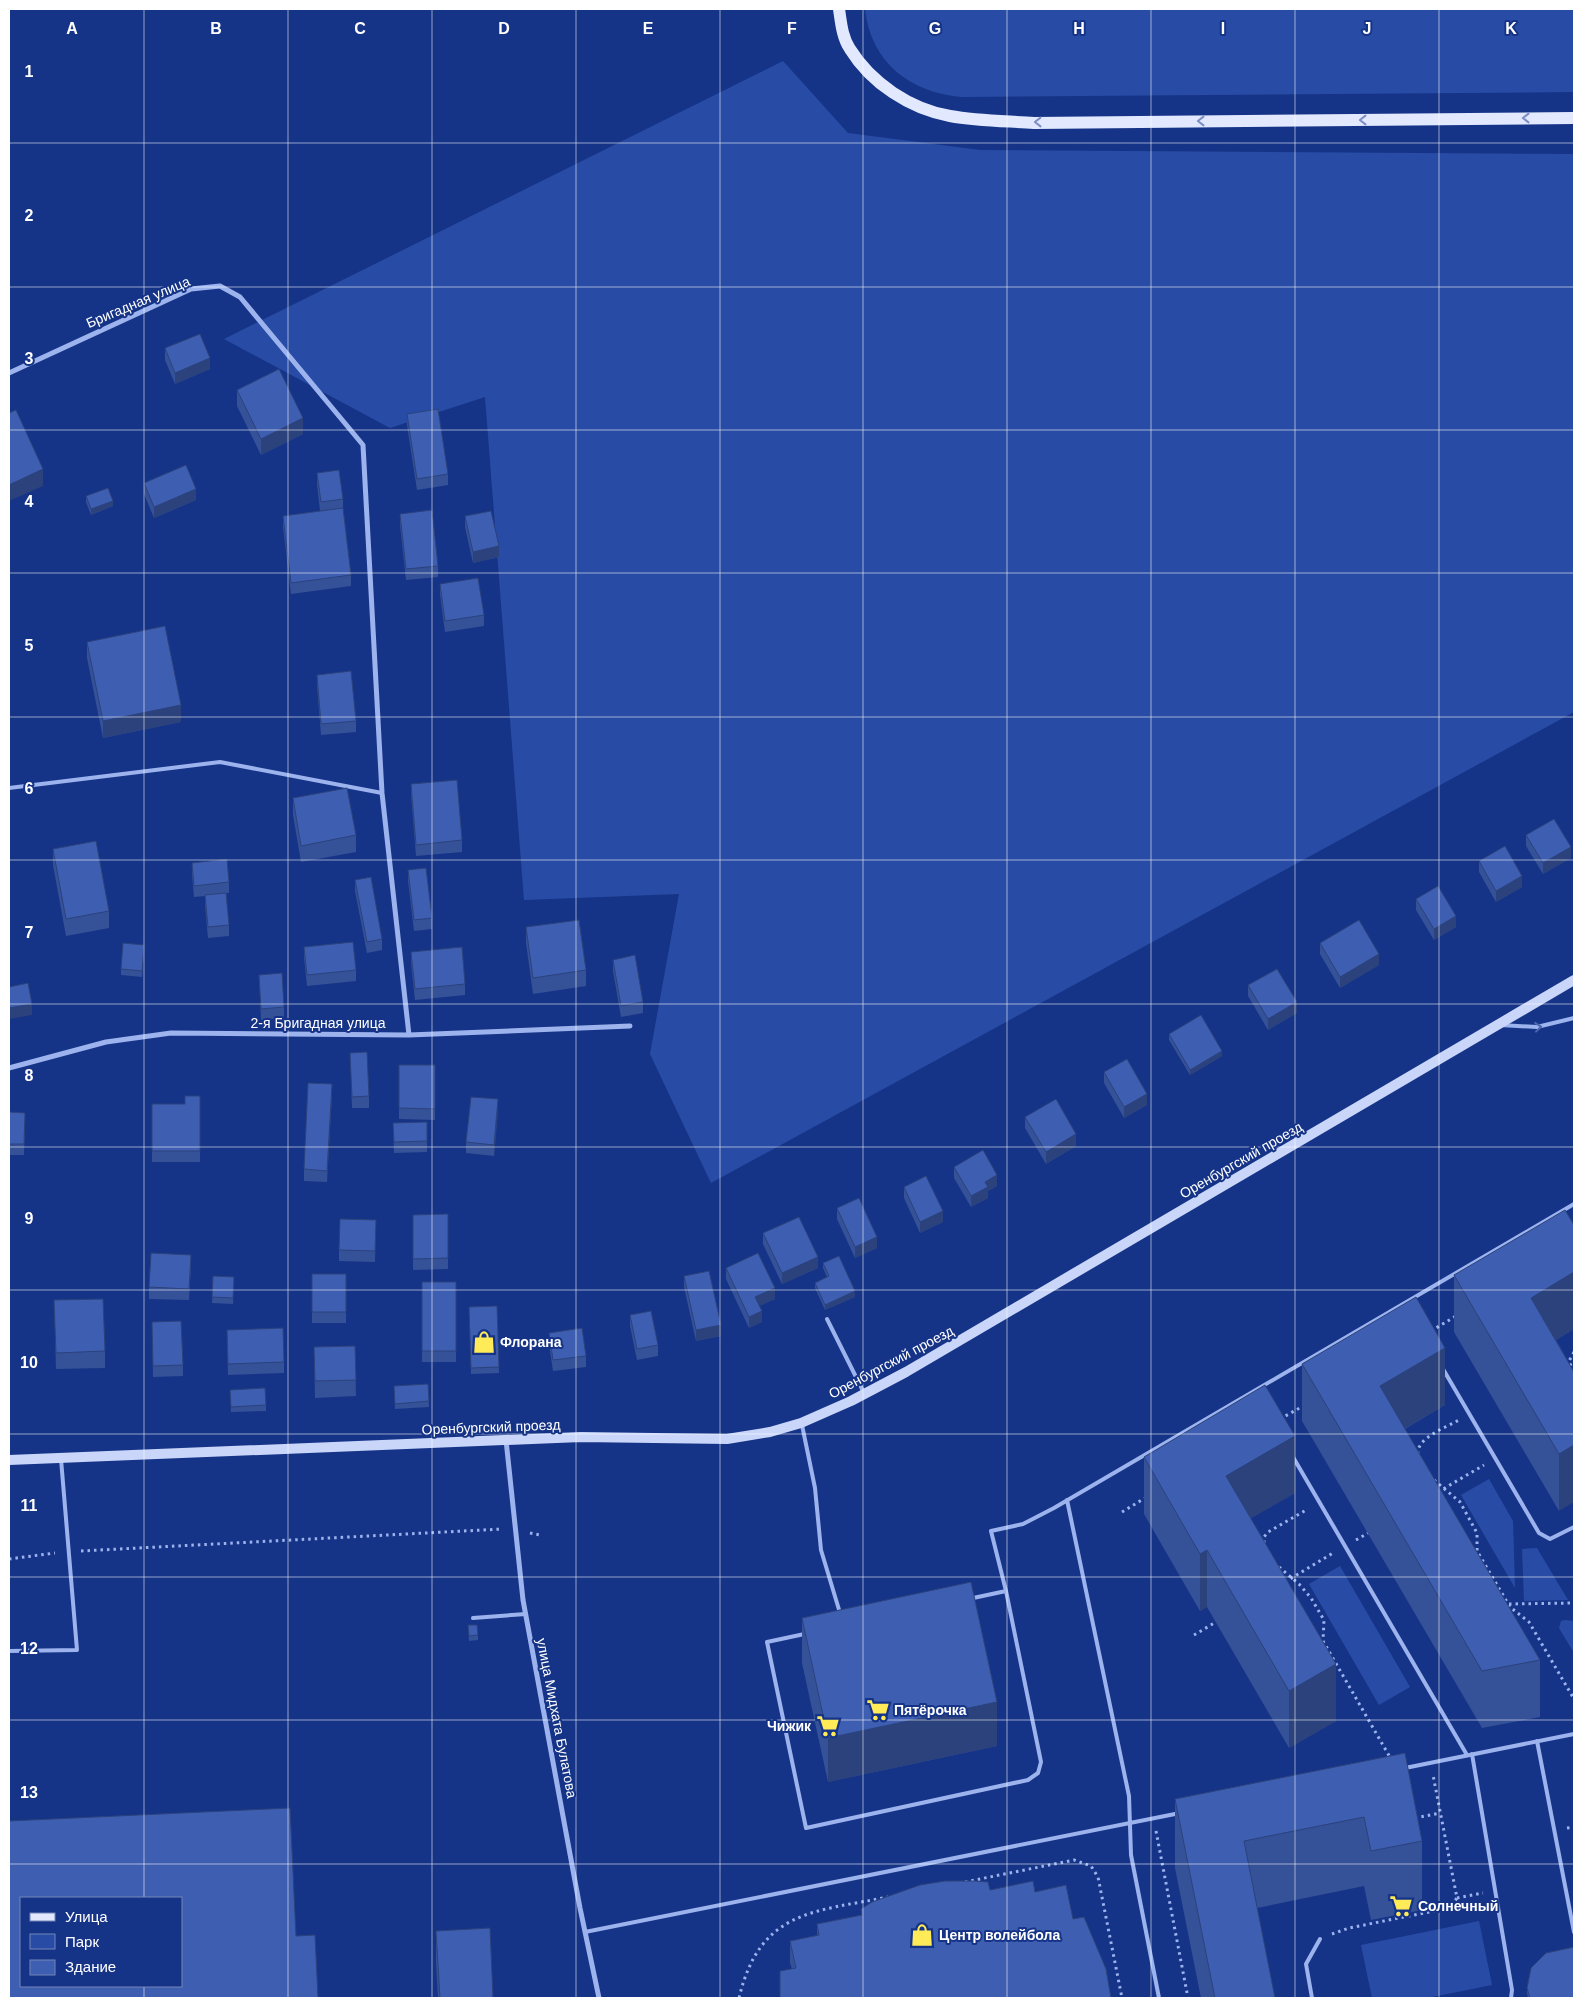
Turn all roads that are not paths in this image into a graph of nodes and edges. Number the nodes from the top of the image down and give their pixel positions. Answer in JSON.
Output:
{"nodes":[{"id":1,"x":839,"y":9,"type":"edge"},
{"id":2,"x":1574,"y":118,"type":"edge"},
{"id":3,"x":9,"y":373,"type":"edge"},
{"id":4,"x":9,"y":788,"type":"edge"},
{"id":5,"x":382,"y":793,"type":"junction"},
{"id":6,"x":1574,"y":980,"type":"edge"},
{"id":7,"x":1574,"y":1018,"type":"edge"},
{"id":8,"x":630,"y":1026,"type":"dead end"},
{"id":9,"x":1500,"y":1026,"type":"junction"},
{"id":10,"x":409,"y":1035,"type":"junction"},
{"id":11,"x":9,"y":1068,"type":"edge"},
{"id":12,"x":1574,"y":1204,"type":"edge"},
{"id":13,"x":1554,"y":1216,"type":"junction"},
{"id":14,"x":1558,"y":1224,"type":"edge"},
{"id":15,"x":1405,"y":1303,"type":"junction"},
{"id":16,"x":827,"y":1319,"type":"dead end"},
{"id":17,"x":1424,"y":1336,"type":"edge"},
{"id":18,"x":1439,"y":1361,"type":"dead end"},
{"id":19,"x":1255,"y":1391,"type":"junction"},
{"id":20,"x":864,"y":1394,"type":"junction"},
{"id":21,"x":801,"y":1423,"type":"junction"},
{"id":22,"x":1273,"y":1423,"type":"edge"},
{"id":23,"x":506,"y":1440,"type":"junction"},
{"id":24,"x":1288,"y":1449,"type":"edge"},
{"id":25,"x":61,"y":1456,"type":"junction"},
{"id":26,"x":9,"y":1460,"type":"edge"},
{"id":27,"x":1067,"y":1500,"type":"junction"},
{"id":28,"x":1574,"y":1527,"type":"edge"},
{"id":29,"x":1006,"y":1591,"type":"junction"},
{"id":30,"x":526,"y":1614,"type":"junction"},
{"id":31,"x":473,"y":1618,"type":"dead end"},
{"id":32,"x":844,"y":1626,"type":"junction"},
{"id":33,"x":9,"y":1651,"type":"edge"},
{"id":34,"x":1574,"y":1734,"type":"edge"},
{"id":35,"x":1537,"y":1741,"type":"junction"},
{"id":36,"x":1469,"y":1755,"type":"junction"},
{"id":37,"x":1397,"y":1769,"type":"edge"},
{"id":38,"x":1183,"y":1812,"type":"edge"},
{"id":39,"x":1129,"y":1823,"type":"junction"},
{"id":40,"x":586,"y":1932,"type":"junction"},
{"id":41,"x":1574,"y":1932,"type":"edge"},
{"id":42,"x":1320,"y":1939,"type":"road end"},
{"id":43,"x":599,"y":1998,"type":"edge"},
{"id":44,"x":1159,"y":1998,"type":"edge"},
{"id":45,"x":1312,"y":1998,"type":"edge"},
{"id":46,"x":1511,"y":1998,"type":"edge"}],
"edges":[{"from":2,"to":1,"type":"main road","one_way":true},
{"from":3,"to":5,"type":"street","name":"Бригадная улица"},
{"from":4,"to":5,"type":"lane"},
{"from":5,"to":10,"type":"street"},
{"from":6,"to":9,"type":"main road","name":"Оренбургский проезд"},
{"from":9,"to":7,"type":"lane","one_way":true},
{"from":8,"to":10,"type":"street","name":"2-я Бригадная улица"},
{"from":9,"to":20,"type":"main road","name":"Оренбургский проезд"},
{"from":10,"to":11,"type":"street","name":"2-я Бригадная улица"},
{"from":12,"to":13,"type":"lane"},
{"from":13,"to":14,"type":"lane"},
{"from":13,"to":15,"type":"lane"},
{"from":15,"to":17,"type":"lane"},
{"from":15,"to":19,"type":"lane"},
{"from":16,"to":20,"type":"lane"},
{"from":18,"to":28,"type":"lane"},
{"from":19,"to":22,"type":"lane"},
{"from":19,"to":27,"type":"lane"},
{"from":20,"to":21,"type":"main road","name":"Оренбургский проезд"},
{"from":21,"to":23,"type":"main road","name":"Оренбургский проезд"},
{"from":21,"to":32,"type":"lane"},
{"from":23,"to":25,"type":"main road","name":"Оренбургский проезд"},
{"from":23,"to":30,"type":"street","name":"улица Мидхата Булатова"},
{"from":24,"to":36,"type":"lane"},
{"from":25,"to":26,"type":"main road","name":"Оренбургский проезд"},
{"from":25,"to":33,"type":"lane"},
{"from":27,"to":29,"type":"lane"},
{"from":27,"to":39,"type":"lane"},
{"from":29,"to":32,"type":"lane"},
{"from":29,"to":32,"type":"lane"},
{"from":30,"to":31,"type":"lane"},
{"from":30,"to":40,"type":"street","name":"улица Мидхата Булатова"},
{"from":34,"to":35,"type":"lane"},
{"from":35,"to":36,"type":"lane"},
{"from":35,"to":41,"type":"lane"},
{"from":36,"to":37,"type":"lane"},
{"from":36,"to":46,"type":"lane"},
{"from":38,"to":39,"type":"lane"},
{"from":39,"to":40,"type":"lane"},
{"from":39,"to":44,"type":"lane"},
{"from":40,"to":43,"type":"street","name":"улица Мидхата Булатова"},
{"from":42,"to":45,"type":"lane"}]}
